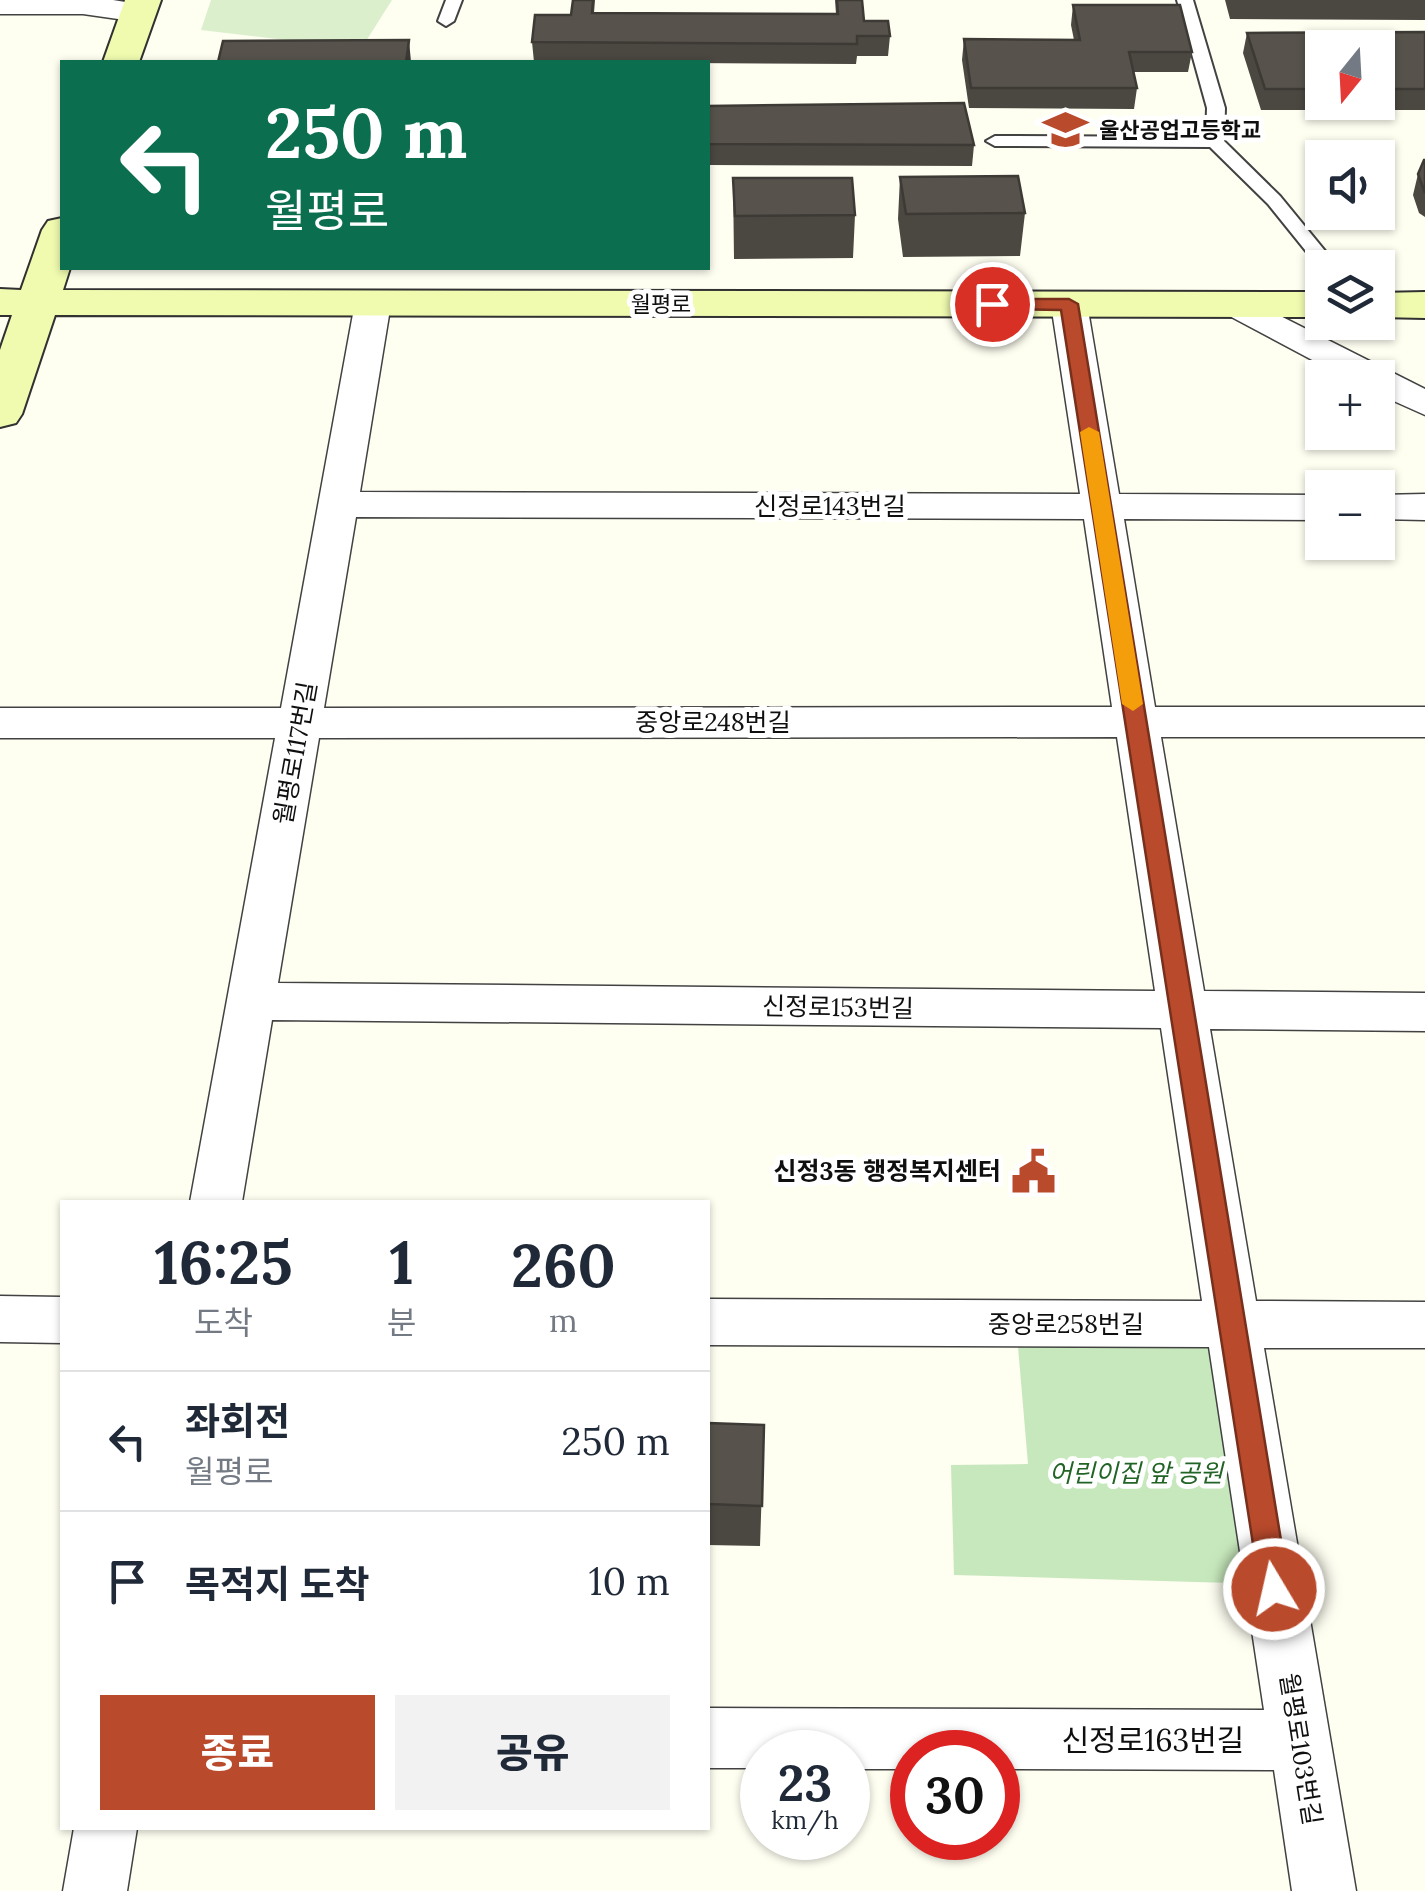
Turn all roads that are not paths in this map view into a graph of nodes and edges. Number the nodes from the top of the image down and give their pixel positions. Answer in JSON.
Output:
{"nodes":[{"id":1,"x":454,"y":0,"type":"edge"},
{"id":2,"x":1185,"y":0,"type":"edge"},
{"id":3,"x":0,"y":5,"type":"edge"},
{"id":4,"x":141,"y":6,"type":"edge"},
{"id":5,"x":446,"y":21,"type":"dead end"},
{"id":6,"x":122,"y":60,"type":"edge"},
{"id":7,"x":996,"y":141,"type":"dead end"},
{"id":8,"x":1215,"y":142,"type":"junction"},
{"id":9,"x":60,"y":233,"type":"edge"},
{"id":10,"x":1315,"y":250,"type":"edge"},
{"id":11,"x":18,"y":303,"type":"edge"},
{"id":12,"x":373,"y":304,"type":"junction"},
{"id":13,"x":1069,"y":304,"type":"junction"},
{"id":14,"x":1235,"y":304,"type":"junction"},
{"id":15,"x":1305,"y":304,"type":"edge"},
{"id":16,"x":1395,"y":305,"type":"edge"},
{"id":17,"x":1425,"y":305,"type":"edge"},
{"id":18,"x":1342,"y":360,"type":"edge"},
{"id":19,"x":1395,"y":388,"type":"edge"},
{"id":20,"x":1425,"y":404,"type":"edge"},
{"id":21,"x":0,"y":414,"type":"edge"},
{"id":22,"x":338,"y":504,"type":"junction"},
{"id":23,"x":1101,"y":506,"type":"junction"},
{"id":24,"x":1305,"y":507,"type":"edge"},
{"id":25,"x":1395,"y":507,"type":"edge"},
{"id":26,"x":1425,"y":508,"type":"edge"},
{"id":27,"x":0,"y":722,"type":"edge"},
{"id":28,"x":300,"y":722,"type":"junction"},
{"id":29,"x":1135,"y":722,"type":"junction"},
{"id":30,"x":1425,"y":722,"type":"edge"},
{"id":31,"x":251,"y":1001,"type":"junction"},
{"id":32,"x":1181,"y":1010,"type":"junction"},
{"id":33,"x":1425,"y":1012,"type":"edge"},
{"id":34,"x":216,"y":1200,"type":"edge"},
{"id":35,"x":0,"y":1319,"type":"edge"},
{"id":36,"x":60,"y":1320,"type":"edge"},
{"id":37,"x":710,"y":1322,"type":"edge"},
{"id":38,"x":1231,"y":1324,"type":"junction"},
{"id":39,"x":1425,"y":1325,"type":"edge"},
{"id":40,"x":710,"y":1738,"type":"edge"},
{"id":41,"x":1300,"y":1740,"type":"junction"},
{"id":42,"x":106,"y":1830,"type":"edge"},
{"id":43,"x":95,"y":1891,"type":"edge"},
{"id":44,"x":1324,"y":1891,"type":"edge"}],
"edges":[{"from":1,"to":5,"type":"lane"},
{"from":2,"to":8,"type":"lane"},
{"from":3,"to":4,"type":"street"},
{"from":4,"to":6,"type":"main road"},
{"from":7,"to":8,"type":"lane"},
{"from":8,"to":10,"type":"lane"},
{"from":9,"to":11,"type":"main road"},
{"from":11,"to":12,"type":"main road","name":"월평로"},
{"from":11,"to":21,"type":"main road"},
{"from":12,"to":13,"type":"main road","name":"월평로"},
{"from":12,"to":22,"type":"street","name":"월평로117번길"},
{"from":13,"to":14,"type":"main road","name":"월평로"},
{"from":13,"to":23,"type":"street","name":"월평로103번길"},
{"from":14,"to":15,"type":"main road","name":"월평로"},
{"from":14,"to":18,"type":"street"},
{"from":16,"to":17,"type":"main road"},
{"from":19,"to":20,"type":"street"},
{"from":22,"to":23,"type":"street","name":"신정로143번길"},
{"from":22,"to":28,"type":"street","name":"월평로117번길"},
{"from":23,"to":24,"type":"street","name":"신정로143번길"},
{"from":23,"to":29,"type":"street","name":"월평로103번길"},
{"from":25,"to":26,"type":"street"},
{"from":27,"to":28,"type":"street","name":"중앙로248번길"},
{"from":28,"to":29,"type":"street","name":"중앙로248번길"},
{"from":28,"to":31,"type":"street","name":"월평로117번길"},
{"from":29,"to":30,"type":"street","name":"중앙로248번길"},
{"from":29,"to":32,"type":"street","name":"월평로103번길"},
{"from":31,"to":32,"type":"street","name":"신정로153번길"},
{"from":31,"to":34,"type":"street","name":"월평로117번길"},
{"from":32,"to":33,"type":"street","name":"신정로153번길"},
{"from":32,"to":38,"type":"street","name":"월평로103번길"},
{"from":35,"to":36,"type":"street"},
{"from":37,"to":38,"type":"street","name":"중앙로258번길"},
{"from":38,"to":39,"type":"street","name":"중앙로258번길"},
{"from":38,"to":41,"type":"street","name":"월평로103번길"},
{"from":40,"to":41,"type":"street","name":"신정로163번길"},
{"from":41,"to":44,"type":"street","name":"월평로103번길"},
{"from":42,"to":43,"type":"street"}]}
